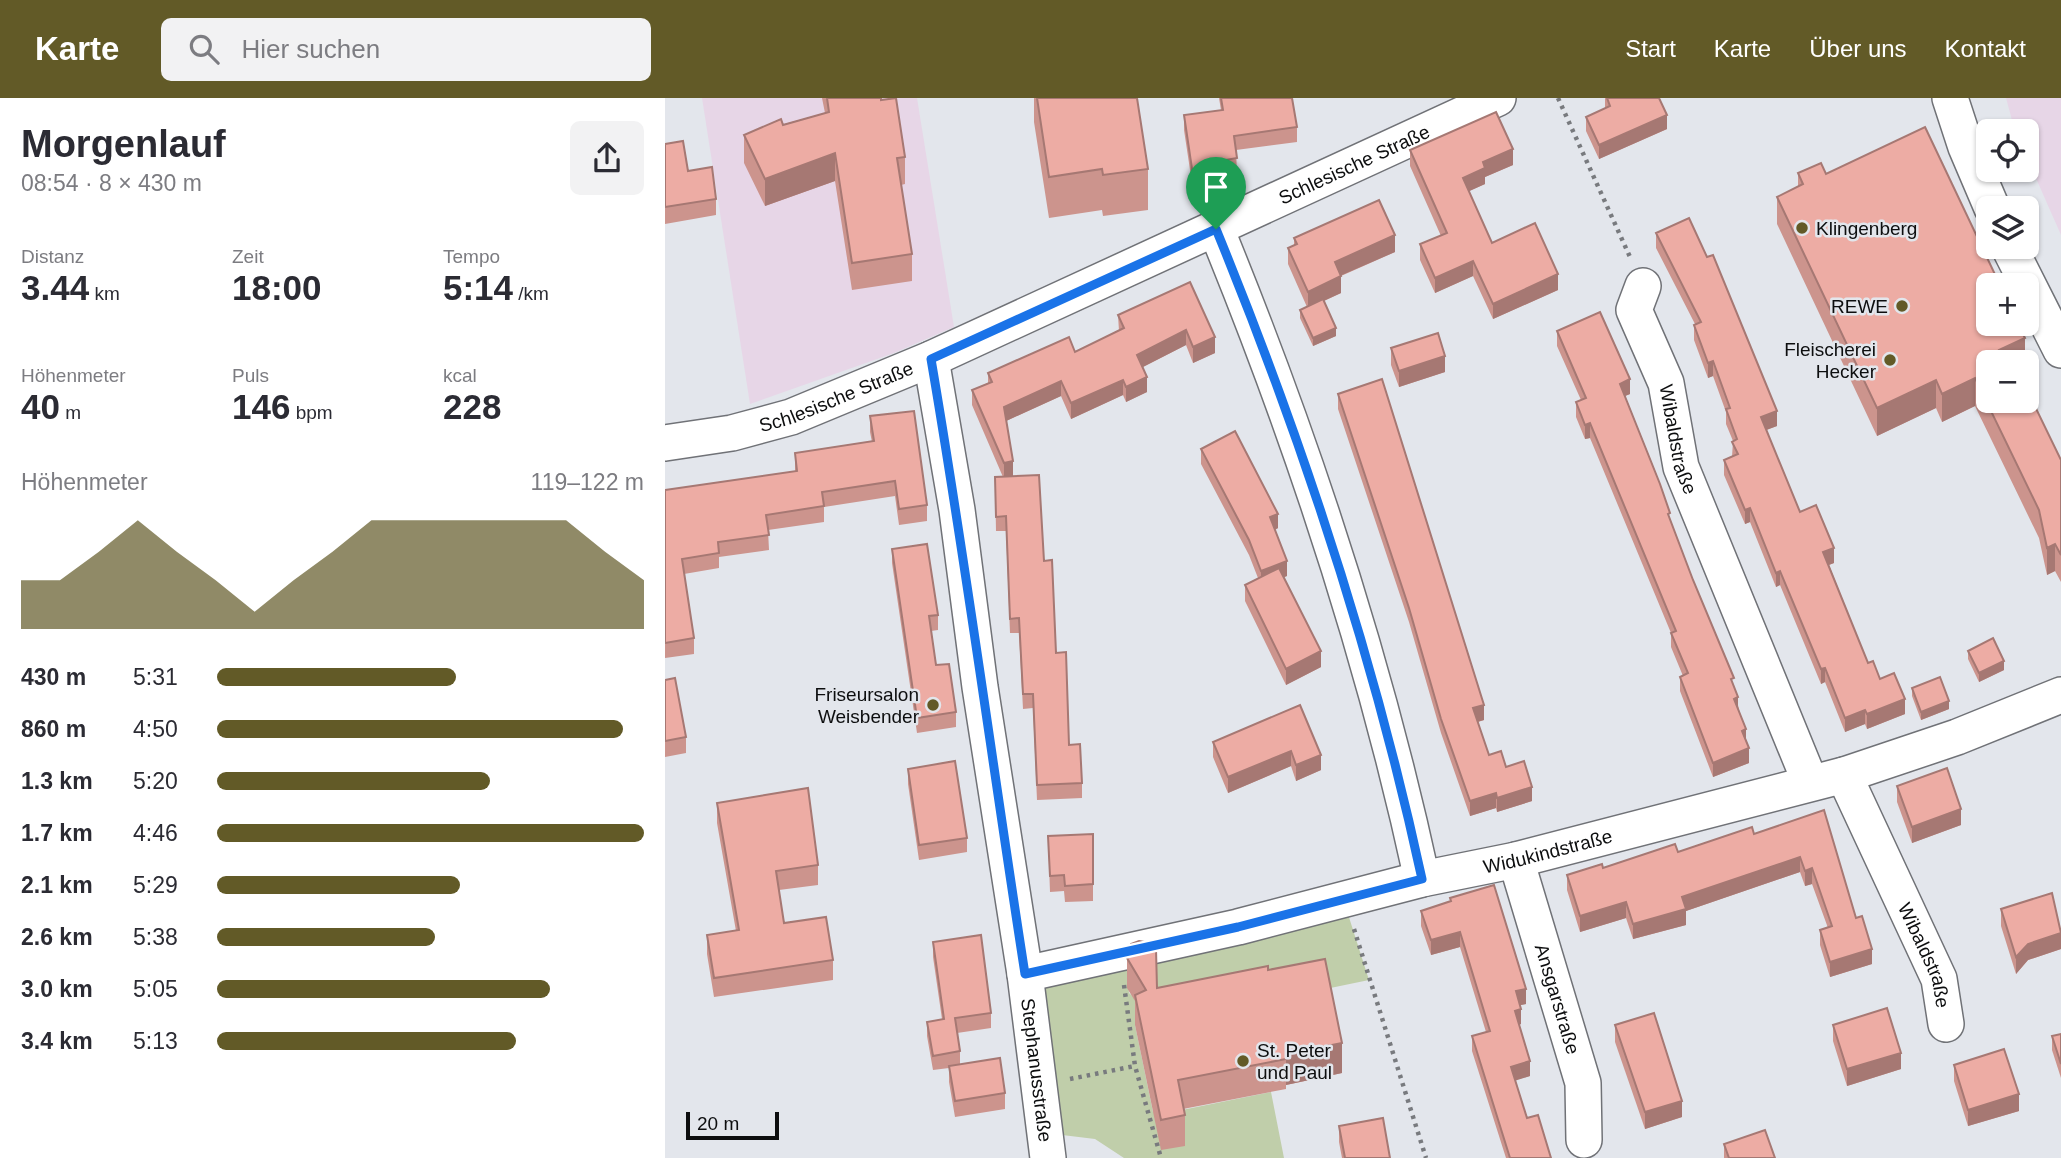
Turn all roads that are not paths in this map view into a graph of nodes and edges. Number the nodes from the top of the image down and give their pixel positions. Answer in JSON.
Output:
{"nodes":[{"id":1,"x":1498,"y":98,"type":"edge"},
{"id":2,"x":1949,"y":98,"type":"edge"},
{"id":3,"x":1987,"y":196,"type":"edge"},
{"id":4,"x":1216,"y":229,"type":"junction"},
{"id":5,"x":2015,"y":259,"type":"edge"},
{"id":6,"x":1643,"y":286,"type":"road end"},
{"id":7,"x":2061,"y":351,"type":"edge"},
{"id":8,"x":931,"y":359,"type":"junction"},
{"id":9,"x":665,"y":443,"type":"edge"},
{"id":10,"x":2061,"y":695,"type":"edge"},
{"id":11,"x":1844,"y":775,"type":"junction"},
{"id":12,"x":1810,"y":782,"type":"junction"},
{"id":13,"x":1516,"y":860,"type":"junction"},
{"id":14,"x":1422,"y":879,"type":"junction"},
{"id":15,"x":1025,"y":974,"type":"junction"},
{"id":16,"x":1946,"y":1024,"type":"dead end"},
{"id":17,"x":1584,"y":1140,"type":"dead end"},
{"id":18,"x":1048,"y":1158,"type":"edge"}],
"edges":[{"from":1,"to":4,"type":"street","name":"Schlesische Straße"},
{"from":2,"to":3,"type":"street"},
{"from":4,"to":8,"type":"street","name":"Schlesische Straße"},
{"from":4,"to":14,"type":"street"},
{"from":5,"to":7,"type":"street"},
{"from":6,"to":12,"type":"street","name":"Wibaldstraße"},
{"from":8,"to":9,"type":"street","name":"Schlesische Straße"},
{"from":8,"to":15,"type":"street","name":"Stephanusstraße"},
{"from":10,"to":11,"type":"street","name":"Widukindstraße"},
{"from":11,"to":12,"type":"street","name":"Widukindstraße"},
{"from":11,"to":16,"type":"street","name":"Wibaldstraße"},
{"from":12,"to":13,"type":"street","name":"Widukindstraße"},
{"from":13,"to":14,"type":"street","name":"Widukindstraße"},
{"from":13,"to":17,"type":"street","name":"Ansgarstraße"},
{"from":14,"to":15,"type":"street","name":"Widukindstraße"},
{"from":15,"to":18,"type":"street","name":"Stephanusstraße"}]}
